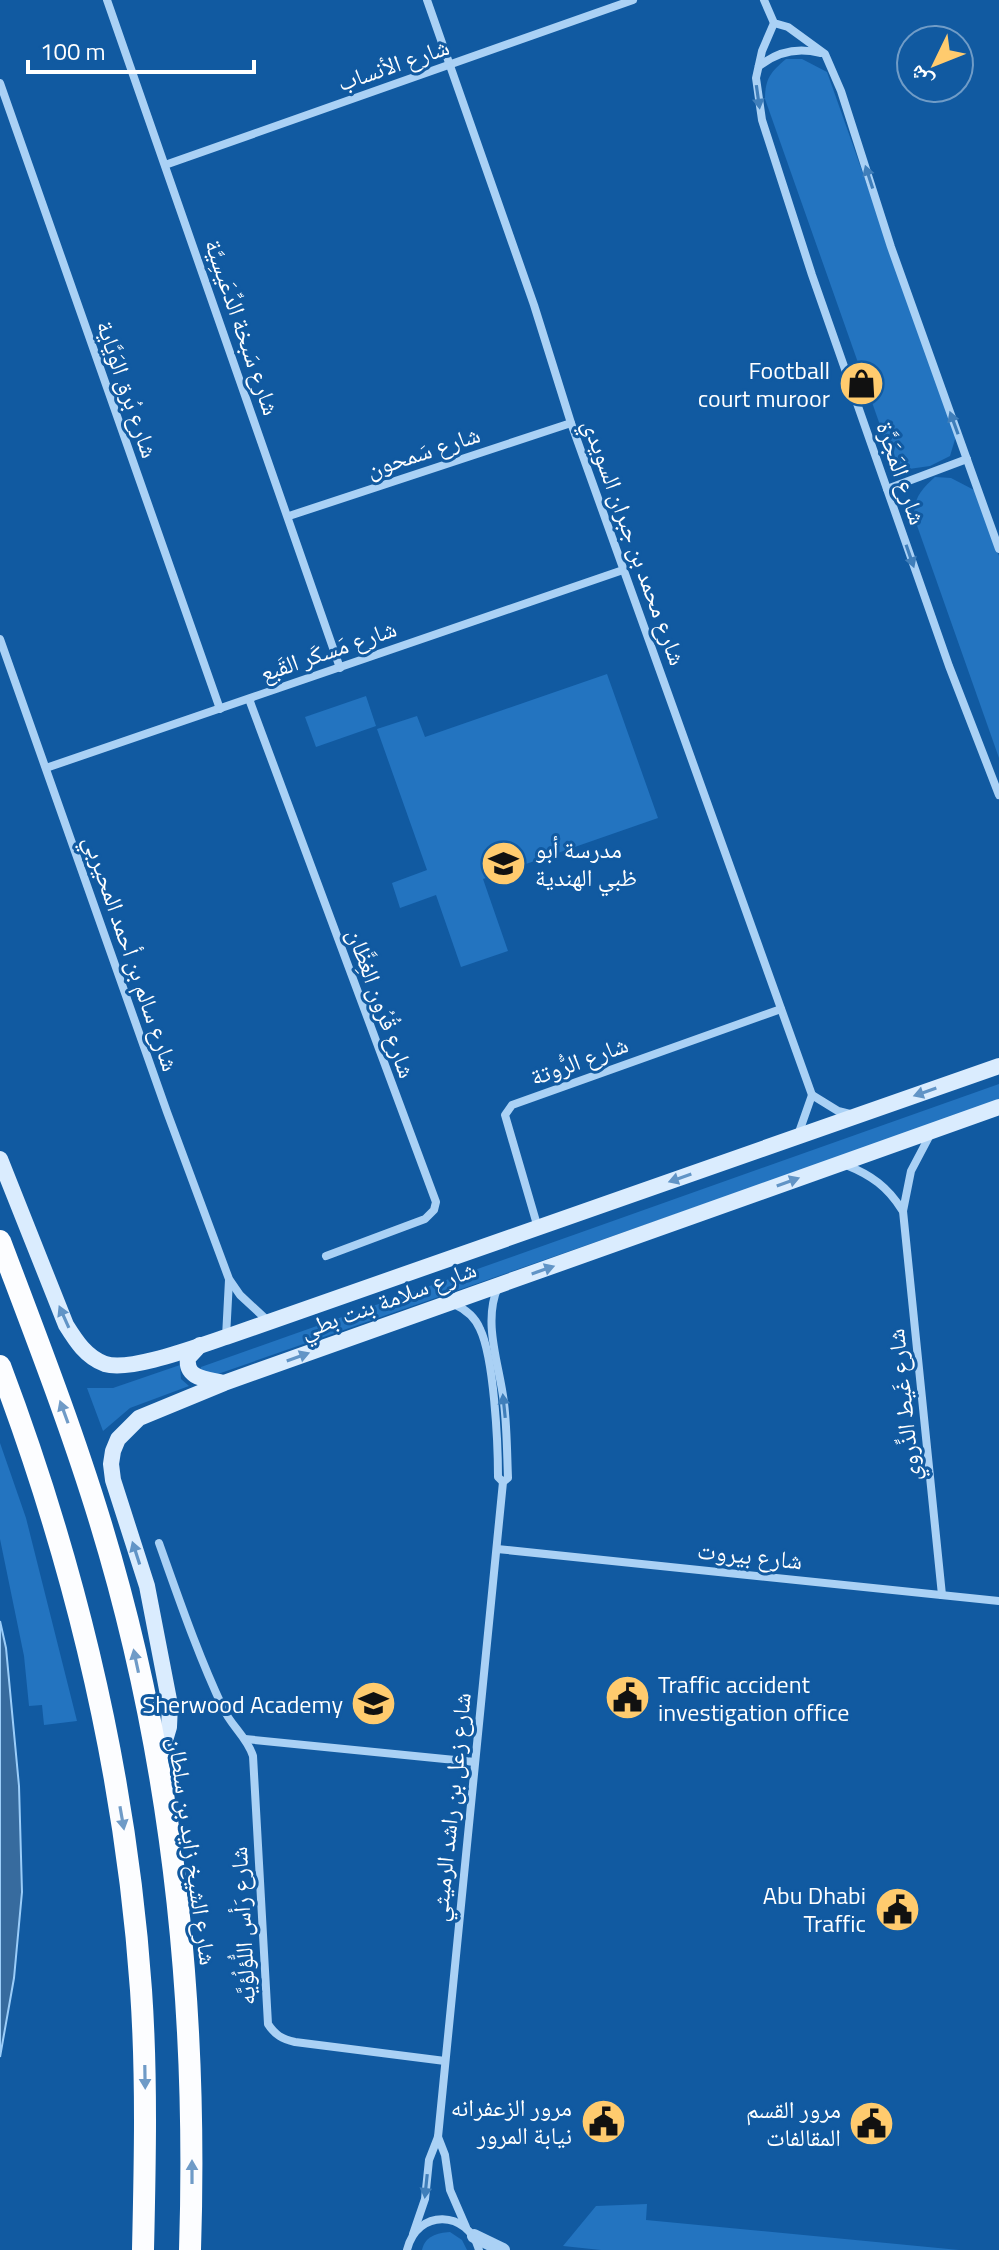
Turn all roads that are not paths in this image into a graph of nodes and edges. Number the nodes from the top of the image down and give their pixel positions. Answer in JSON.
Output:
{"nodes":[{"id":1,"x":107,"y":0,"type":"edge"},
{"id":2,"x":427,"y":0,"type":"edge"},
{"id":3,"x":633,"y":0,"type":"edge"},
{"id":4,"x":764,"y":0,"type":"edge"},
{"id":5,"x":774,"y":23,"type":"junction"},
{"id":6,"x":825,"y":54,"type":"junction"},
{"id":7,"x":452,"y":65,"type":"junction"},
{"id":8,"x":759,"y":66,"type":"junction"},
{"id":9,"x":0,"y":83,"type":"edge"},
{"id":10,"x":165,"y":165,"type":"junction"},
{"id":11,"x":571,"y":423,"type":"junction"},
{"id":12,"x":967,"y":459,"type":"junction"},
{"id":13,"x":887,"y":489,"type":"junction"},
{"id":14,"x":289,"y":516,"type":"junction"},
{"id":15,"x":999,"y":549,"type":"edge"},
{"id":16,"x":623,"y":570,"type":"junction"},
{"id":17,"x":0,"y":639,"type":"edge"},
{"id":18,"x":340,"y":668,"type":"junction"},
{"id":19,"x":249,"y":699,"type":"junction"},
{"id":20,"x":220,"y":709,"type":"junction"},
{"id":21,"x":46,"y":768,"type":"junction"},
{"id":22,"x":999,"y":795,"type":"edge"},
{"id":23,"x":781,"y":1009,"type":"junction"},
{"id":24,"x":999,"y":1066,"type":"edge"},
{"id":25,"x":812,"y":1095,"type":"junction"},
{"id":26,"x":999,"y":1107,"type":"edge"},
{"id":27,"x":858,"y":1116,"type":"junction"},
{"id":28,"x":932,"y":1131,"type":"junction"},
{"id":29,"x":796,"y":1138,"type":"junction"},
{"id":30,"x":0,"y":1159,"type":"edge"},
{"id":31,"x":841,"y":1163,"type":"junction"},
{"id":32,"x":903,"y":1211,"type":"junction"},
{"id":33,"x":538,"y":1228,"type":"junction"},
{"id":34,"x":0,"y":1241,"type":"edge"},
{"id":35,"x":326,"y":1256,"type":"dead end"},
{"id":36,"x":229,"y":1279,"type":"junction"},
{"id":37,"x":499,"y":1285,"type":"junction"},
{"id":38,"x":451,"y":1303,"type":"junction"},
{"id":39,"x":269,"y":1321,"type":"junction"},
{"id":40,"x":226,"y":1337,"type":"junction"},
{"id":41,"x":200,"y":1345,"type":"junction"},
{"id":42,"x":0,"y":1366,"type":"edge"},
{"id":43,"x":224,"y":1383,"type":"junction"},
{"id":44,"x":503,"y":1482,"type":"junction"},
{"id":45,"x":159,"y":1543,"type":"dead end"},
{"id":46,"x":497,"y":1549,"type":"junction"},
{"id":47,"x":942,"y":1595,"type":"junction"},
{"id":48,"x":999,"y":1601,"type":"edge"},
{"id":49,"x":245,"y":1739,"type":"junction"},
{"id":50,"x":475,"y":1762,"type":"junction"},
{"id":51,"x":157,"y":1765,"type":"junction"},
{"id":52,"x":445,"y":2061,"type":"junction"},
{"id":53,"x":438,"y":2137,"type":"junction"},
{"id":54,"x":413,"y":2234,"type":"junction"},
{"id":55,"x":473,"y":2237,"type":"edge"},
{"id":56,"x":143,"y":2250,"type":"edge"},
{"id":57,"x":190,"y":2250,"type":"edge"},
{"id":58,"x":407,"y":2250,"type":"edge"},
{"id":59,"x":503,"y":2250,"type":"edge"}],
"edges":[{"from":1,"to":10,"type":"street","name":"شارع سَبخة الدِّعَيسِيَّة"},
{"from":2,"to":7,"type":"street","name":"شارع محمد بن جبران السويدي"},
{"from":3,"to":7,"type":"street","name":"شارع الأنساب"},
{"from":4,"to":5,"type":"street"},
{"from":5,"to":6,"type":"street"},
{"from":5,"to":8,"type":"street","name":"شارع المَجَرَّة"},
{"from":6,"to":8,"type":"street"},
{"from":12,"to":6,"type":"street","one_way":true},
{"from":7,"to":10,"type":"street","name":"شارع الأنساب"},
{"from":7,"to":11,"type":"street","name":"شارع محمد بن جبران السويدي"},
{"from":8,"to":13,"type":"street","name":"شارع المَجَرَّة","one_way":true},
{"from":9,"to":20,"type":"street","name":"شارع بُرق الوَيَّاية"},
{"from":10,"to":14,"type":"street","name":"شارع سَبخة الدِّعَيسِيَّة"},
{"from":11,"to":14,"type":"street","name":"شارع سَمحون"},
{"from":11,"to":16,"type":"street","name":"شارع محمد بن جبران السويدي"},
{"from":12,"to":13,"type":"street"},
{"from":12,"to":15,"type":"street"},
{"from":13,"to":22,"type":"street","name":"شارع المَجَرَّة","one_way":true},
{"from":14,"to":18,"type":"street","name":"شارع سَبخة الدِّعَيسِيَّة"},
{"from":16,"to":18,"type":"street","name":"شارع مَسكَر القَبع"},
{"from":16,"to":23,"type":"street","name":"شارع محمد بن جبران السويدي"},
{"from":17,"to":21,"type":"street","name":"شارع سالم بن أحمد المحيربي"},
{"from":18,"to":19,"type":"street","name":"شارع مَسكَر القَبع"},
{"from":19,"to":20,"type":"street","name":"شارع مَسكَر القَبع"},
{"from":19,"to":35,"type":"street","name":"شارع قُرُون الغِظَّان"},
{"from":20,"to":21,"type":"street","name":"شارع مَسكَر القَبع"},
{"from":21,"to":36,"type":"street","name":"شارع سالم بن أحمد المحيربي"},
{"from":23,"to":25,"type":"street","name":"شارع محمد بن جبران السويدي"},
{"from":23,"to":33,"type":"street","name":"شارع الرُّوتة"},
{"from":24,"to":27,"type":"main road","name":"شارع سلامة بنت بطي","one_way":true},
{"from":25,"to":27,"type":"street"},
{"from":25,"to":29,"type":"street"},
{"from":26,"to":28,"type":"main road","name":"شارع سلامة بنت بطي"},
{"from":27,"to":29,"type":"main road","name":"شارع سلامة بنت بطي"},
{"from":28,"to":31,"type":"main road","name":"شارع سلامة بنت بطي"},
{"from":28,"to":32,"type":"street","name":"شارع غَيط الذِّروي"},
{"from":29,"to":33,"type":"main road","name":"شارع سلامة بنت بطي","one_way":true},
{"from":41,"to":30,"type":"main road","name":"شارع سلامة بنت بطي","one_way":true},
{"from":31,"to":32,"type":"street"},
{"from":37,"to":31,"type":"main road","name":"شارع سلامة بنت بطي","one_way":true},
{"from":32,"to":47,"type":"street","name":"شارع غَيط الذِّروي"},
{"from":33,"to":39,"type":"main road","name":"شارع سلامة بنت بطي"},
{"from":51,"to":34,"type":"highway","name":"شارع الشيخ زايد بن سلطان","one_way":true},
{"from":36,"to":39,"type":"street","name":"شارع سالم بن أحمد المحيربي"},
{"from":36,"to":40,"type":"street","name":"شارع سالم بن أحمد المحيربي"},
{"from":37,"to":38,"type":"main road","name":"شارع سلامة بنت بطي"},
{"from":44,"to":37,"type":"street","name":"شارع زعل بن راشد الرميثي","one_way":true},
{"from":43,"to":38,"type":"main road","name":"شارع سلامة بنت بطي","one_way":true},
{"from":38,"to":44,"type":"street","name":"شارع زعل بن راشد الرميثي"},
{"from":39,"to":40,"type":"main road","name":"شارع سلامة بنت بطي"},
{"from":40,"to":41,"type":"main road","name":"شارع سلامة بنت بطي"},
{"from":41,"to":43,"type":"main road"},
{"from":42,"to":56,"type":"highway","one_way":true},
{"from":51,"to":43,"type":"main road","name":"شارع سلامة بنت بطي","one_way":true},
{"from":44,"to":46,"type":"street","name":"شارع زعل بن راشد الرميثي"},
{"from":45,"to":49,"type":"street","name":"شارع رَأس اللُّؤلُؤيَّه"},
{"from":46,"to":47,"type":"street","name":"شارع بيروت"},
{"from":46,"to":50,"type":"street","name":"شارع زعل بن راشد الرميثي"},
{"from":47,"to":48,"type":"street","name":"شارع بيروت"},
{"from":49,"to":50,"type":"street"},
{"from":49,"to":52,"type":"street","name":"شارع رَأس اللُّؤلُؤيَّه"},
{"from":50,"to":52,"type":"street","name":"شارع زعل بن راشد الرميثي"},
{"from":57,"to":51,"type":"highway","name":"شارع الشيخ زايد بن سلطان","one_way":true},
{"from":52,"to":53,"type":"street","name":"شارع زعل بن راشد الرميثي"},
{"from":53,"to":54,"type":"street","name":"شارع زعل بن راشد الرميثي","one_way":true},
{"from":53,"to":55,"type":"street","name":"شارع زعل بن راشد الرميثي"},
{"from":54,"to":55,"type":"street"},
{"from":54,"to":58,"type":"street","name":"شارع زعل بن راشد الرميثي"},
{"from":55,"to":59,"type":"street"}]}
